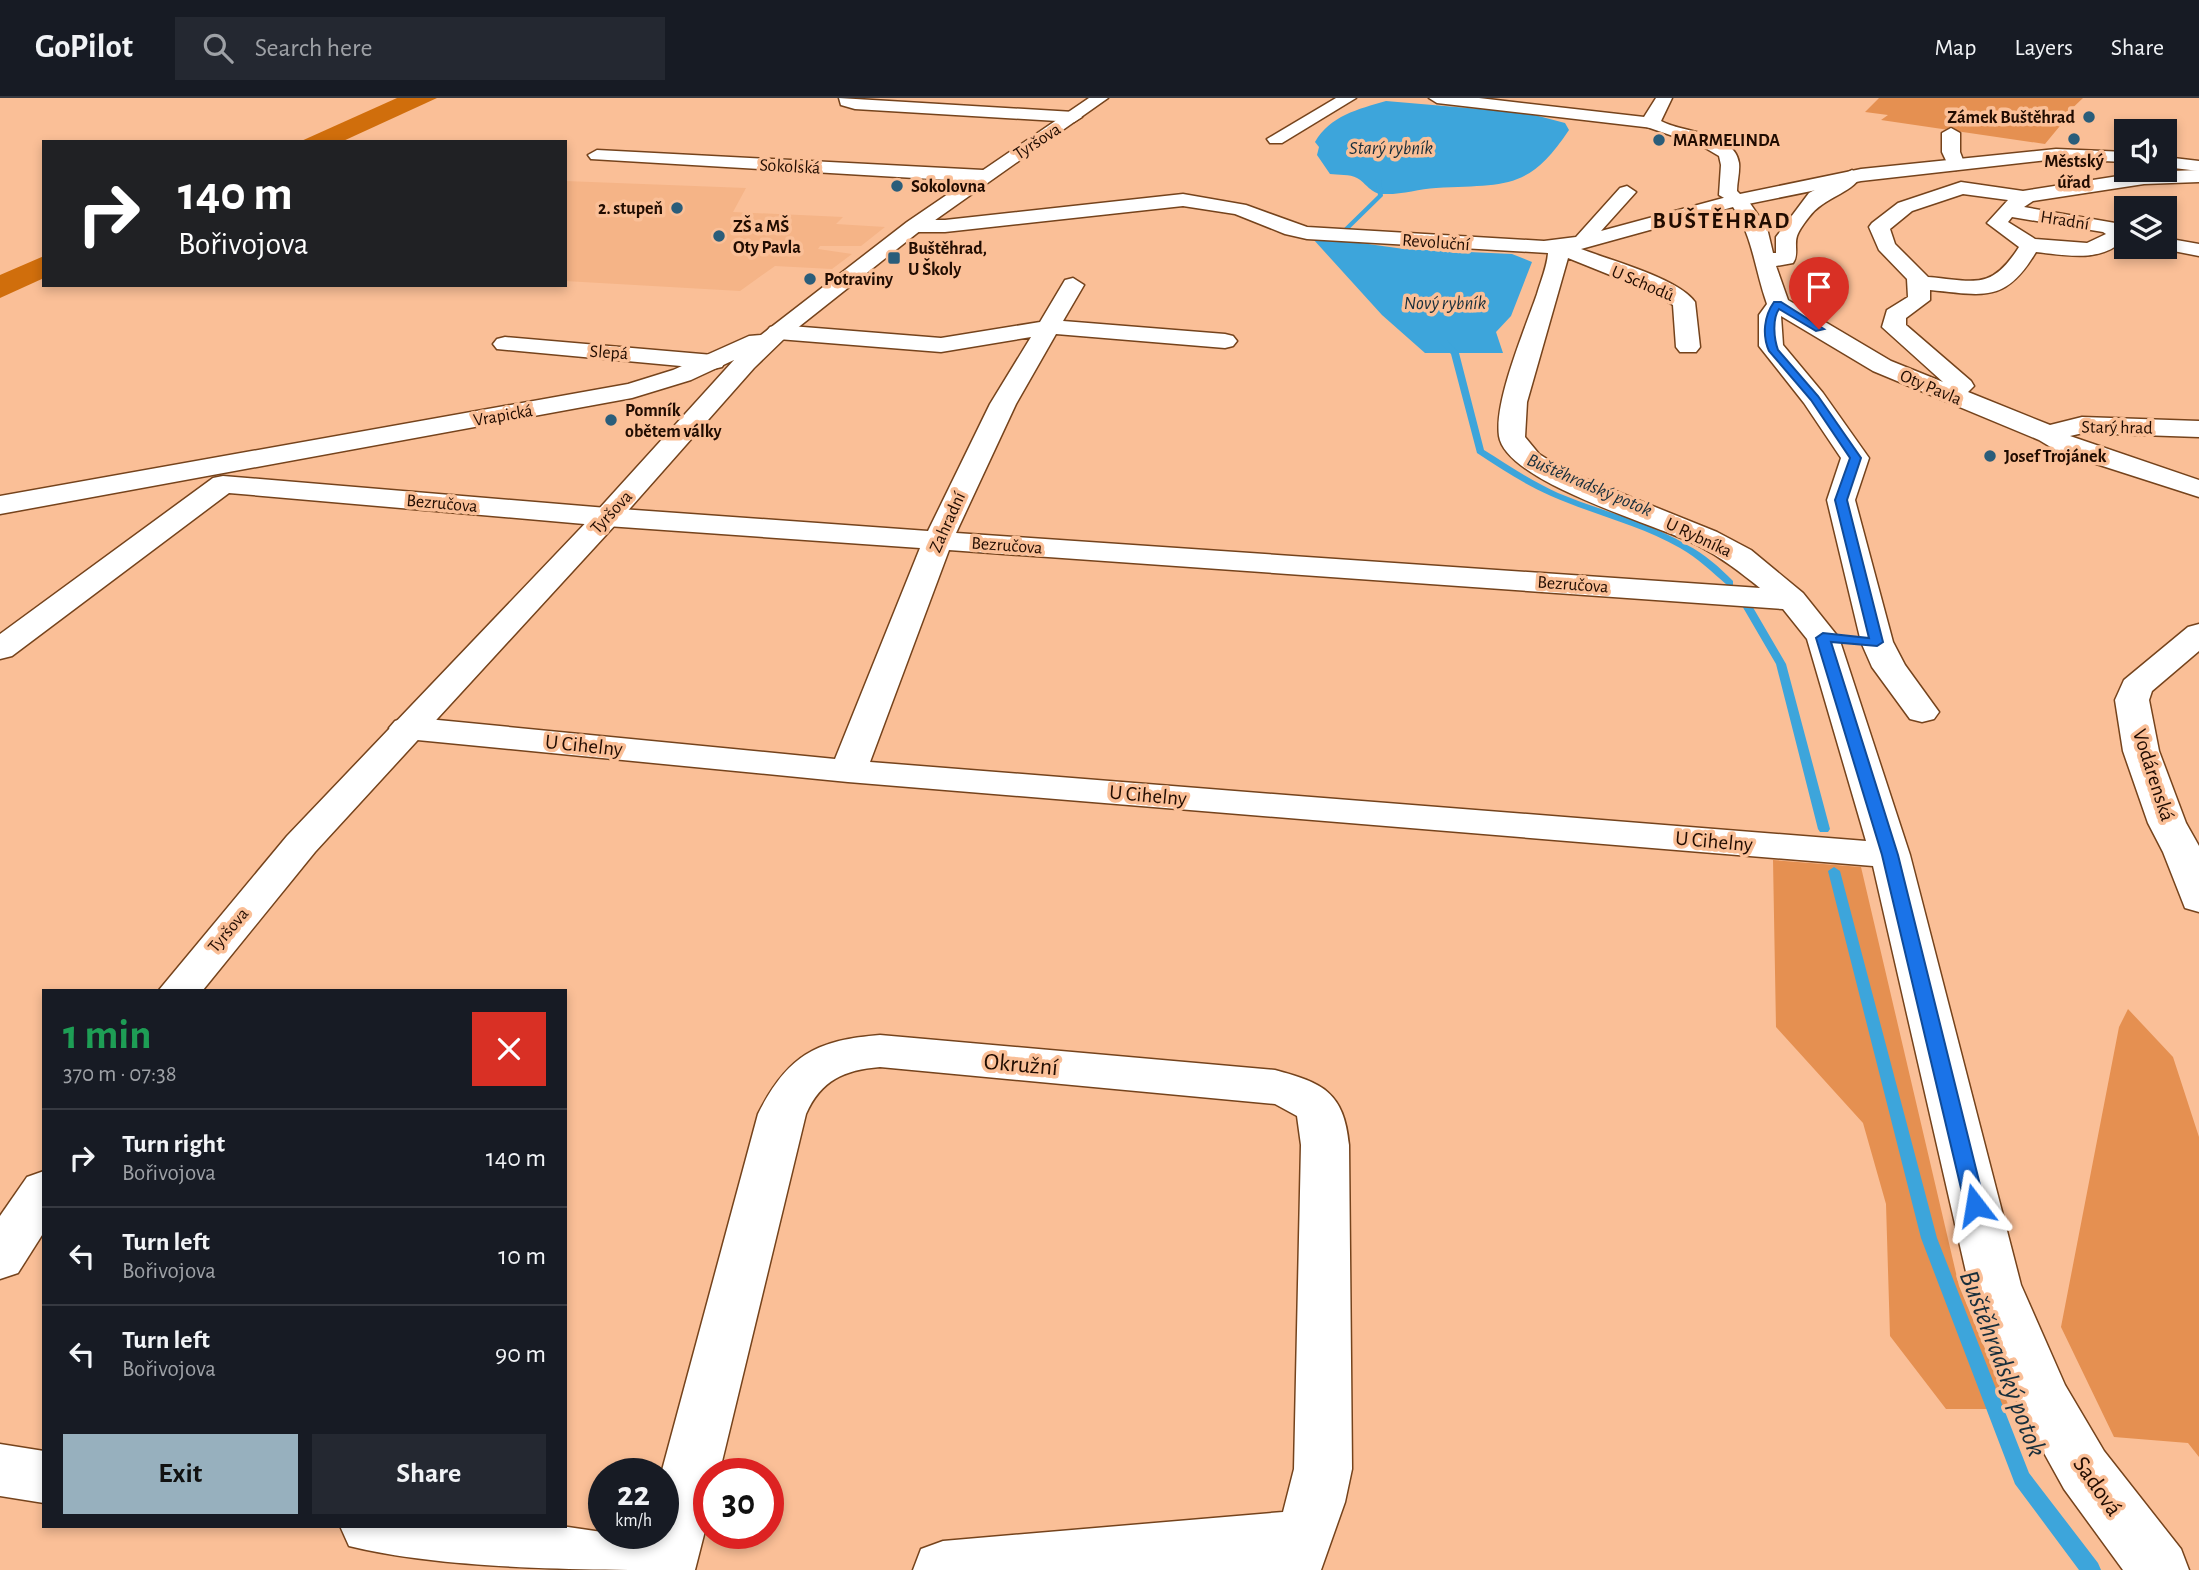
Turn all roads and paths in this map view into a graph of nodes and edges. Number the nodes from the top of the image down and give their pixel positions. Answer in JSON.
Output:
{"nodes":[{"id":1,"x":847,"y":98,"type":"edge"},
{"id":2,"x":1100,"y":98,"type":"edge"},
{"id":3,"x":1348,"y":98,"type":"edge"},
{"id":4,"x":1437,"y":98,"type":"edge"},
{"id":5,"x":1664,"y":98,"type":"edge"},
{"id":6,"x":952,"y":103,"type":"edge"},
{"id":7,"x":1074,"y":117,"type":"junction"},
{"id":8,"x":1653,"y":123,"type":"junction"},
{"id":9,"x":1951,"y":133,"type":"dead end"},
{"id":10,"x":1276,"y":139,"type":"dead end"},
{"id":11,"x":597,"y":155,"type":"dead end"},
{"id":12,"x":2114,"y":156,"type":"edge"},
{"id":13,"x":2177,"y":163,"type":"edge"},
{"id":14,"x":1956,"y":164,"type":"junction"},
{"id":15,"x":2199,"y":166,"type":"edge"},
{"id":16,"x":984,"y":176,"type":"junction"},
{"id":17,"x":1852,"y":176,"type":"junction"},
{"id":18,"x":2199,"y":176,"type":"edge"},
{"id":19,"x":1627,"y":192,"type":"dead end"},
{"id":20,"x":2024,"y":197,"type":"junction"},
{"id":21,"x":1738,"y":200,"type":"junction"},
{"id":22,"x":2007,"y":210,"type":"junction"},
{"id":23,"x":914,"y":226,"type":"junction"},
{"id":24,"x":2114,"y":230,"type":"edge"},
{"id":25,"x":2114,"y":240,"type":"edge"},
{"id":26,"x":1586,"y":241,"type":"junction"},
{"id":27,"x":2030,"y":245,"type":"junction"},
{"id":28,"x":2177,"y":246,"type":"edge"},
{"id":29,"x":1559,"y":247,"type":"junction"},
{"id":30,"x":2199,"y":250,"type":"edge"},
{"id":31,"x":1765,"y":260,"type":"junction"},
{"id":32,"x":1913,"y":274,"type":"junction"},
{"id":33,"x":1073,"y":285,"type":"dead end"},
{"id":34,"x":1778,"y":304,"type":"junction"},
{"id":35,"x":1050,"y":327,"type":"junction"},
{"id":36,"x":778,"y":332,"type":"junction"},
{"id":37,"x":1225,"y":341,"type":"dead end"},
{"id":38,"x":505,"y":344,"type":"dead end"},
{"id":39,"x":1688,"y":347,"type":"dead end"},
{"id":40,"x":713,"y":362,"type":"junction"},
{"id":41,"x":605,"y":397,"type":"junction"},
{"id":42,"x":695,"y":420,"type":"junction"},
{"id":43,"x":2199,"y":429,"type":"edge"},
{"id":44,"x":2048,"y":434,"type":"junction"},
{"id":45,"x":221,"y":475,"type":"junction"},
{"id":46,"x":2199,"y":489,"type":"edge"},
{"id":47,"x":0,"y":505,"type":"edge"},
{"id":48,"x":607,"y":517,"type":"junction"},
{"id":49,"x":938,"y":540,"type":"junction"},
{"id":50,"x":1792,"y":600,"type":"junction"},
{"id":51,"x":2199,"y":634,"type":"edge"},
{"id":52,"x":1823,"y":638,"type":"junction"},
{"id":53,"x":1877,"y":642,"type":"junction"},
{"id":54,"x":0,"y":649,"type":"edge"},
{"id":55,"x":1922,"y":712,"type":"dead end"},
{"id":56,"x":407,"y":728,"type":"junction"},
{"id":57,"x":848,"y":771,"type":"junction"},
{"id":58,"x":1890,"y":855,"type":"junction"},
{"id":59,"x":2199,"y":900,"type":"edge"},
{"id":60,"x":181,"y":989,"type":"edge"},
{"id":61,"x":42,"y":1193,"type":"edge"},
{"id":62,"x":0,"y":1258,"type":"edge"},
{"id":63,"x":0,"y":1470,"type":"edge"},
{"id":64,"x":42,"y":1477,"type":"edge"},
{"id":65,"x":383,"y":1528,"type":"edge"},
{"id":66,"x":1297,"y":1554,"type":"edge"},
{"id":67,"x":664,"y":1570,"type":"edge"},
{"id":68,"x":943,"y":1570,"type":"edge"},
{"id":69,"x":2159,"y":1570,"type":"edge"}],
"edges":[{"from":1,"to":6,"type":"street"},
{"from":2,"to":7,"type":"street","name":"Tyršova"},
{"from":3,"to":10,"type":"street"},
{"from":4,"to":8,"type":"street"},
{"from":5,"to":8,"type":"street"},
{"from":6,"to":7,"type":"street"},
{"from":7,"to":16,"type":"street","name":"Tyršova"},
{"from":8,"to":21,"type":"street"},
{"from":9,"to":14,"type":"street"},
{"from":11,"to":16,"type":"street","name":"Sokolská"},
{"from":12,"to":14,"type":"street","name":"Revoluční"},
{"from":13,"to":15,"type":"street"},
{"from":14,"to":17,"type":"street","name":"Revoluční"},
{"from":16,"to":23,"type":"street","name":"Tyršova"},
{"from":17,"to":21,"type":"street","name":"Revoluční"},
{"from":17,"to":31,"type":"street"},
{"from":18,"to":20,"type":"street","name":"Hradní"},
{"from":19,"to":26,"type":"street"},
{"from":20,"to":22,"type":"street","name":"Hradní"},
{"from":20,"to":32,"type":"street"},
{"from":21,"to":26,"type":"street","name":"Revoluční"},
{"from":21,"to":31,"type":"street"},
{"from":22,"to":24,"type":"street","name":"Hradní"},
{"from":22,"to":27,"type":"street","name":"Hradní"},
{"from":23,"to":29,"type":"street","name":"Revoluční"},
{"from":23,"to":36,"type":"street","name":"Tyršova"},
{"from":25,"to":27,"type":"street","name":"Hradní"},
{"from":26,"to":29,"type":"street","name":"Revoluční"},
{"from":27,"to":32,"type":"street","name":"Hradní"},
{"from":28,"to":30,"type":"street"},
{"from":29,"to":39,"type":"street","name":"U Schodů"},
{"from":29,"to":50,"type":"street","name":"U Rybníka"},
{"from":31,"to":34,"type":"street"},
{"from":32,"to":44,"type":"street"},
{"from":33,"to":35,"type":"street","name":"Zahradní"},
{"from":34,"to":44,"type":"street","name":"Oty Pavla"},
{"from":34,"to":53,"type":"street"},
{"from":35,"to":36,"type":"street"},
{"from":35,"to":37,"type":"street"},
{"from":35,"to":49,"type":"street","name":"Zahradní"},
{"from":36,"to":40,"type":"street","name":"Vrapická"},
{"from":36,"to":42,"type":"street","name":"Tyršova"},
{"from":38,"to":40,"type":"street","name":"Slepá"},
{"from":40,"to":41,"type":"street","name":"Vrapická"},
{"from":41,"to":42,"type":"street"},
{"from":41,"to":45,"type":"street","name":"Vrapická"},
{"from":42,"to":48,"type":"street","name":"Tyršova"},
{"from":43,"to":44,"type":"street","name":"Starý hrad"},
{"from":44,"to":46,"type":"street","name":"Oty Pavla"},
{"from":45,"to":47,"type":"street","name":"Vrapická"},
{"from":45,"to":48,"type":"street","name":"Bezručova"},
{"from":45,"to":54,"type":"street"},
{"from":48,"to":49,"type":"street","name":"Bezručova"},
{"from":48,"to":56,"type":"street","name":"Tyršova"},
{"from":49,"to":50,"type":"street","name":"Bezručova"},
{"from":49,"to":57,"type":"street","name":"Zahradní"},
{"from":50,"to":52,"type":"street","name":"U Rybníka"},
{"from":51,"to":59,"type":"street","name":"Vodárenská"},
{"from":52,"to":53,"type":"street"},
{"from":52,"to":58,"type":"street","name":"Sadová"},
{"from":53,"to":55,"type":"street"},
{"from":56,"to":57,"type":"street","name":"U Cihelny"},
{"from":56,"to":60,"type":"street","name":"Tyršova"},
{"from":57,"to":58,"type":"street","name":"U Cihelny"},
{"from":58,"to":69,"type":"street","name":"Sadová"},
{"from":61,"to":62,"type":"street"},
{"from":63,"to":64,"type":"street"},
{"from":65,"to":67,"type":"street","name":"Okružní"},
{"from":66,"to":67,"type":"street","name":"Okružní"},
{"from":66,"to":68,"type":"street","name":"Okružní"}]}
